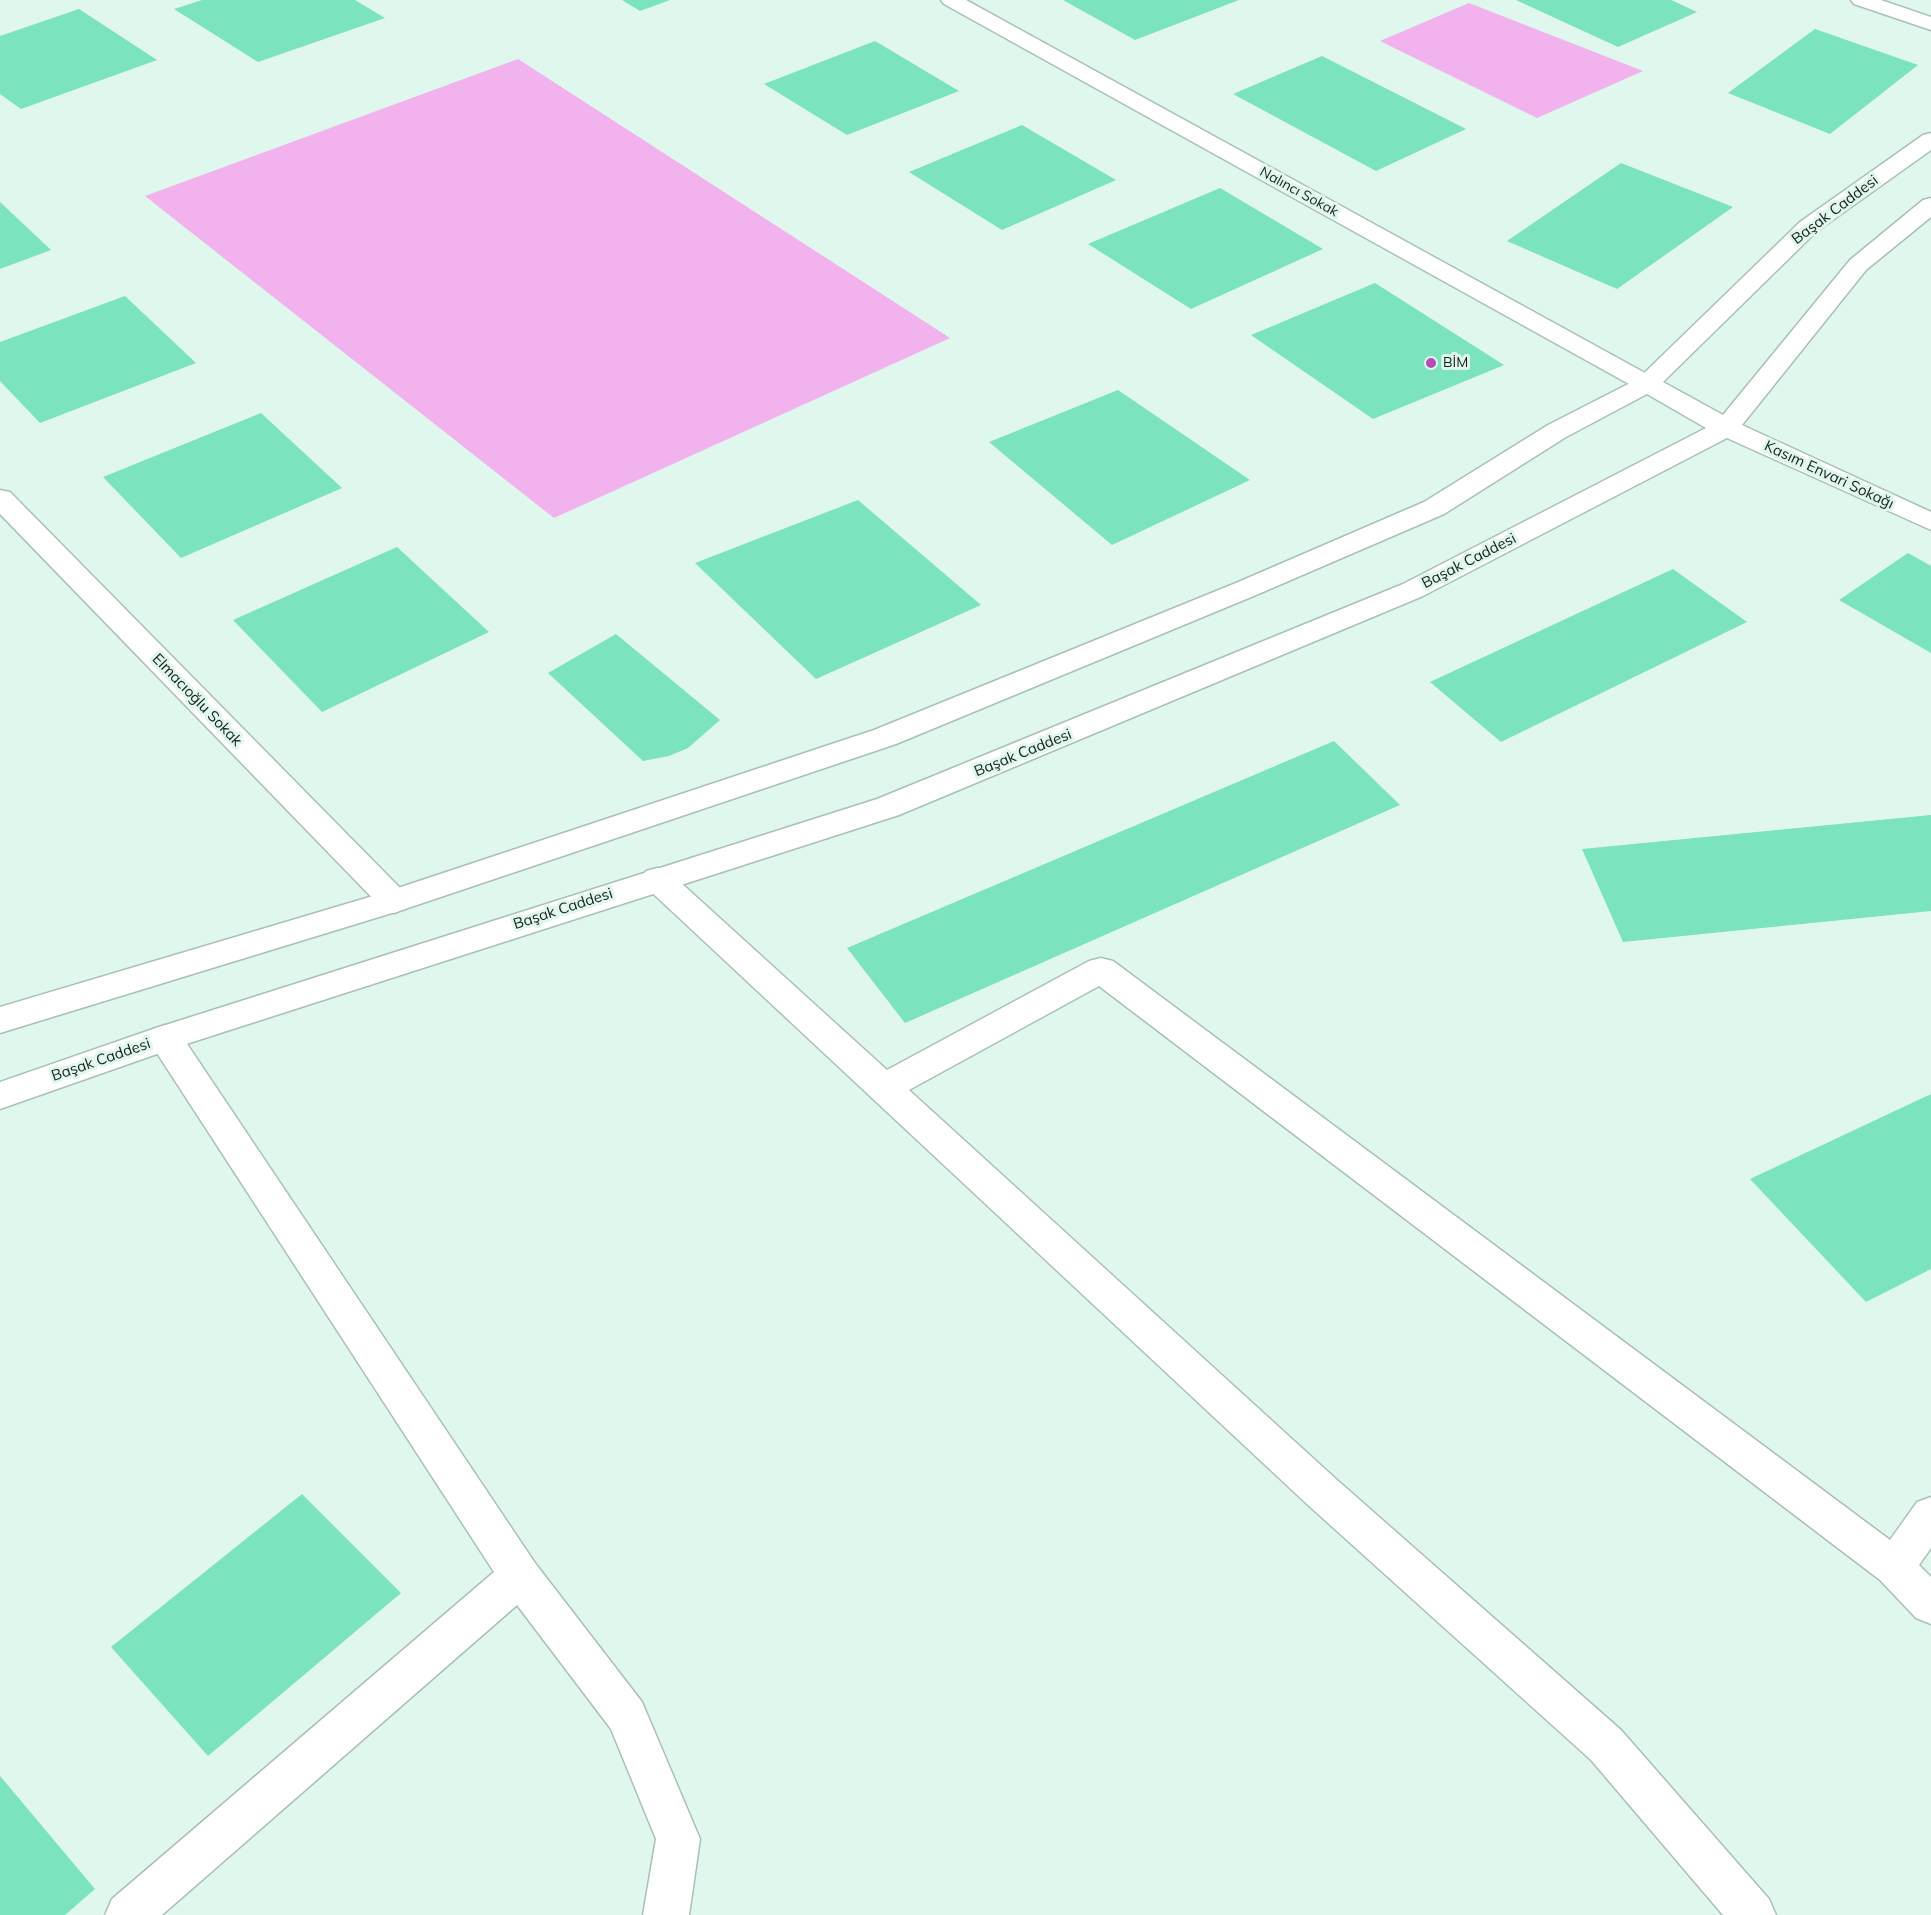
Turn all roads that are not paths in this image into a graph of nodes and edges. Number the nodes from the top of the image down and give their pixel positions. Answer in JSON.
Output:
{"nodes":[{"id":1,"x":951,"y":0,"type":"edge"},
{"id":2,"x":1861,"y":0,"type":"edge"},
{"id":3,"x":1931,"y":24,"type":"edge"},
{"id":4,"x":1931,"y":140,"type":"edge"},
{"id":5,"x":1931,"y":206,"type":"edge"},
{"id":6,"x":1647,"y":384,"type":"junction"},
{"id":7,"x":1726,"y":428,"type":"junction"},
{"id":8,"x":0,"y":498,"type":"edge"},
{"id":9,"x":1931,"y":522,"type":"edge"},
{"id":10,"x":657,"y":879,"type":"junction"},
{"id":11,"x":394,"y":901,"type":"junction"},
{"id":12,"x":0,"y":1020,"type":"edge"},
{"id":13,"x":165,"y":1038,"type":"junction"},
{"id":14,"x":883,"y":1088,"type":"junction"},
{"id":15,"x":0,"y":1096,"type":"edge"},
{"id":16,"x":1931,"y":1515,"type":"edge"},
{"id":17,"x":1894,"y":1567,"type":"junction"},
{"id":18,"x":520,"y":1576,"type":"junction"},
{"id":19,"x":1931,"y":1605,"type":"edge"},
{"id":20,"x":128,"y":1915,"type":"edge"},
{"id":21,"x":666,"y":1915,"type":"edge"},
{"id":22,"x":1753,"y":1915,"type":"edge"}],
"edges":[{"from":1,"to":6,"type":"street","name":"Nalıncı Sokak"},
{"from":2,"to":3,"type":"street"},
{"from":4,"to":6,"type":"street","name":"Başak Caddesi"},
{"from":5,"to":7,"type":"street","name":"Başak Caddesi"},
{"from":6,"to":7,"type":"street","name":"Nalıncı Sokak"},
{"from":6,"to":11,"type":"street","name":"Başak Caddesi"},
{"from":7,"to":9,"type":"street","name":"Kasım Envari Sokağı"},
{"from":7,"to":10,"type":"street","name":"Başak Caddesi"},
{"from":8,"to":11,"type":"street","name":"Elmacıoğlu Sokak"},
{"from":10,"to":13,"type":"street","name":"Başak Caddesi"},
{"from":10,"to":14,"type":"street"},
{"from":11,"to":12,"type":"street","name":"Başak Caddesi"},
{"from":13,"to":15,"type":"street","name":"Başak Caddesi"},
{"from":13,"to":18,"type":"street"},
{"from":14,"to":17,"type":"street"},
{"from":14,"to":22,"type":"street"},
{"from":16,"to":17,"type":"street"},
{"from":17,"to":19,"type":"street"},
{"from":18,"to":20,"type":"street"},
{"from":18,"to":21,"type":"street"}]}
